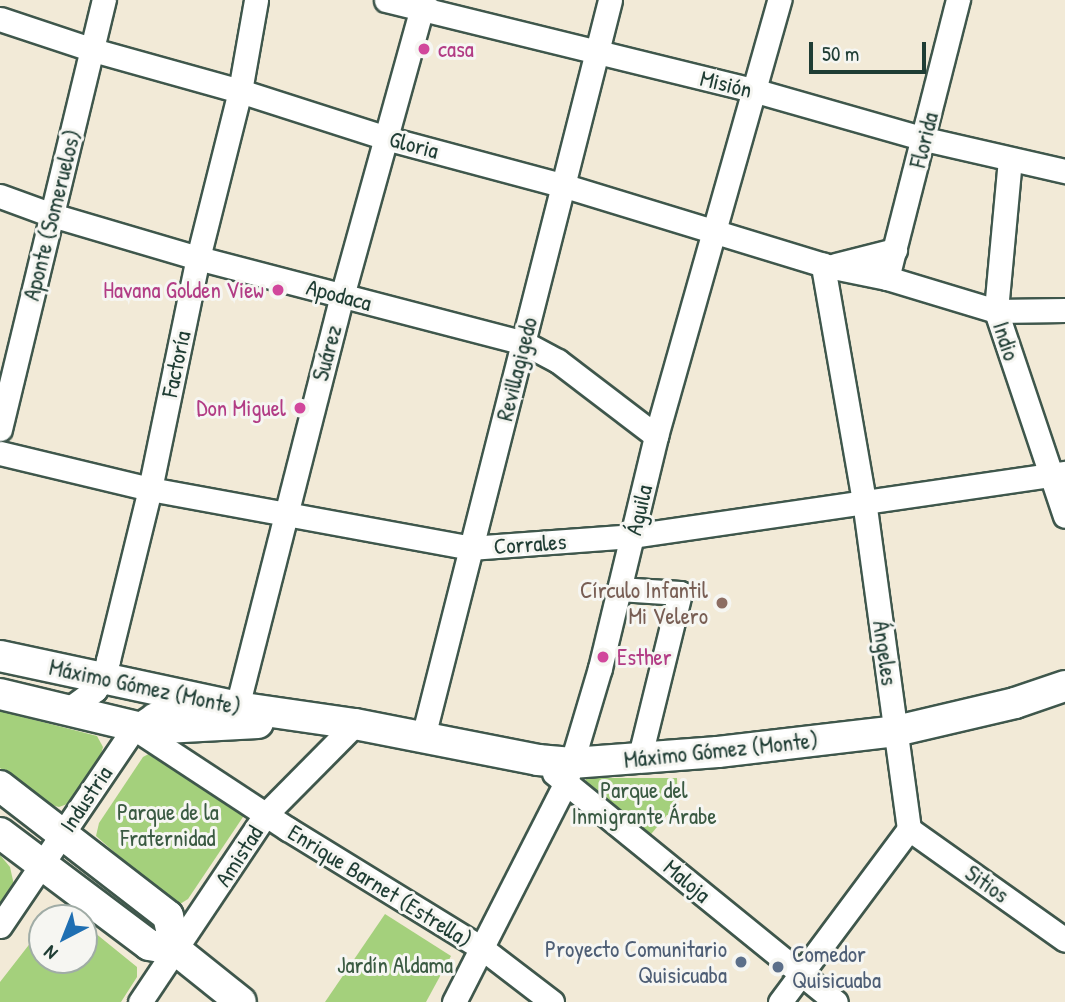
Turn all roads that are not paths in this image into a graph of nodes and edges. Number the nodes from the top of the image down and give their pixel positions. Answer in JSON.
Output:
{"nodes":[{"id":1,"x":104,"y":0,"type":"edge"},
{"id":2,"x":256,"y":0,"type":"edge"},
{"id":3,"x":386,"y":0,"type":"edge"},
{"id":4,"x":610,"y":0,"type":"edge"},
{"id":5,"x":779,"y":0,"type":"edge"},
{"id":6,"x":958,"y":0,"type":"edge"},
{"id":7,"x":422,"y":5,"type":"edge"},
{"id":8,"x":0,"y":19,"type":"edge"},
{"id":9,"x":93,"y":50,"type":"junction"},
{"id":10,"x":597,"y":52,"type":"junction"},
{"id":11,"x":753,"y":90,"type":"junction"},
{"id":12,"x":240,"y":91,"type":"junction"},
{"id":13,"x":386,"y":138,"type":"junction"},
{"id":14,"x":925,"y":139,"type":"junction"},
{"id":15,"x":1010,"y":159,"type":"junction"},
{"id":16,"x":1065,"y":171,"type":"edge"},
{"id":17,"x":562,"y":185,"type":"junction"},
{"id":18,"x":0,"y":196,"type":"edge"},
{"id":19,"x":52,"y":215,"type":"junction"},
{"id":20,"x":715,"y":231,"type":"junction"},
{"id":21,"x":895,"y":250,"type":"junction"},
{"id":22,"x":198,"y":258,"type":"junction"},
{"id":23,"x":827,"y":265,"type":"junction"},
{"id":24,"x":887,"y":278,"type":"junction"},
{"id":25,"x":342,"y":296,"type":"junction"},
{"id":26,"x":1065,"y":310,"type":"edge"},
{"id":27,"x":996,"y":312,"type":"junction"},
{"id":28,"x":524,"y":343,"type":"junction"},
{"id":29,"x":0,"y":429,"type":"edge"},
{"id":30,"x":656,"y":436,"type":"junction"},
{"id":31,"x":0,"y":453,"type":"edge"},
{"id":32,"x":1057,"y":475,"type":"edge"},
{"id":33,"x":149,"y":489,"type":"junction"},
{"id":34,"x":864,"y":501,"type":"junction"},
{"id":35,"x":285,"y":514,"type":"junction"},
{"id":36,"x":1065,"y":516,"type":"edge"},
{"id":37,"x":632,"y":536,"type":"junction"},
{"id":38,"x":470,"y":548,"type":"junction"},
{"id":39,"x":619,"y":589,"type":"junction"},
{"id":40,"x":0,"y":656,"type":"edge"},
{"id":41,"x":103,"y":679,"type":"junction"},
{"id":42,"x":1065,"y":686,"type":"edge"},
{"id":43,"x":0,"y":694,"type":"edge"},
{"id":44,"x":195,"y":699,"type":"junction"},
{"id":45,"x":237,"y":707,"type":"junction"},
{"id":46,"x":66,"y":711,"type":"junction"},
{"id":47,"x":344,"y":723,"type":"junction"},
{"id":48,"x":134,"y":728,"type":"junction"},
{"id":49,"x":896,"y":731,"type":"junction"},
{"id":50,"x":423,"y":737,"type":"junction"},
{"id":51,"x":639,"y":760,"type":"junction"},
{"id":52,"x":569,"y":773,"type":"junction"},
{"id":53,"x":0,"y":786,"type":"edge"},
{"id":54,"x":266,"y":814,"type":"junction"},
{"id":55,"x":909,"y":829,"type":"junction"},
{"id":56,"x":0,"y":832,"type":"edge"},
{"id":57,"x":62,"y":834,"type":"junction"},
{"id":58,"x":42,"y":864,"type":"junction"},
{"id":59,"x":0,"y":926,"type":"edge"},
{"id":60,"x":1065,"y":940,"type":"edge"},
{"id":61,"x":483,"y":949,"type":"junction"},
{"id":62,"x":176,"y":950,"type":"junction"},
{"id":63,"x":801,"y":976,"type":"junction"},
{"id":64,"x":140,"y":1002,"type":"edge"},
{"id":65,"x":241,"y":1002,"type":"edge"},
{"id":66,"x":454,"y":1002,"type":"edge"},
{"id":67,"x":552,"y":1002,"type":"edge"},
{"id":68,"x":780,"y":1002,"type":"edge"},
{"id":69,"x":836,"y":1002,"type":"edge"}],
"edges":[{"from":1,"to":9,"type":"street","name":"Aponte (Someruelos)"},
{"from":2,"to":12,"type":"street","name":"Factoría"},
{"from":3,"to":7,"type":"street","name":"Misión"},
{"from":4,"to":10,"type":"street","name":"Revillagigedo"},
{"from":5,"to":11,"type":"street","name":"Águila"},
{"from":6,"to":14,"type":"street","name":"Florida"},
{"from":7,"to":10,"type":"street","name":"Misión"},
{"from":7,"to":13,"type":"street","name":"Suárez"},
{"from":8,"to":9,"type":"street","name":"Gloria"},
{"from":9,"to":12,"type":"street","name":"Gloria"},
{"from":9,"to":19,"type":"street","name":"Aponte (Someruelos)"},
{"from":10,"to":11,"type":"street","name":"Misión"},
{"from":10,"to":17,"type":"street","name":"Revillagigedo"},
{"from":11,"to":14,"type":"street","name":"Misión"},
{"from":11,"to":20,"type":"street","name":"Águila"},
{"from":12,"to":13,"type":"street","name":"Gloria"},
{"from":12,"to":22,"type":"street","name":"Factoría"},
{"from":13,"to":17,"type":"street","name":"Gloria"},
{"from":13,"to":25,"type":"street","name":"Suárez"},
{"from":14,"to":15,"type":"street","name":"Misión"},
{"from":14,"to":21,"type":"street","name":"Florida"},
{"from":15,"to":16,"type":"street","name":"Misión"},
{"from":15,"to":27,"type":"street","name":"Indio"},
{"from":17,"to":20,"type":"street","name":"Gloria"},
{"from":17,"to":28,"type":"street","name":"Revillagigedo"},
{"from":18,"to":19,"type":"street","name":"Apodaca"},
{"from":19,"to":22,"type":"street","name":"Apodaca"},
{"from":19,"to":29,"type":"street","name":"Aponte (Someruelos)"},
{"from":20,"to":23,"type":"street","name":"Gloria"},
{"from":20,"to":30,"type":"street","name":"Águila"},
{"from":21,"to":23,"type":"street"},
{"from":21,"to":24,"type":"street","name":"Florida"},
{"from":22,"to":25,"type":"street","name":"Apodaca"},
{"from":22,"to":33,"type":"street","name":"Factoría"},
{"from":23,"to":24,"type":"street","name":"Gloria"},
{"from":23,"to":34,"type":"street","name":"Ángeles"},
{"from":24,"to":27,"type":"street","name":"Gloria"},
{"from":25,"to":28,"type":"street","name":"Apodaca"},
{"from":25,"to":35,"type":"street","name":"Suárez"},
{"from":26,"to":27,"type":"street","name":"Gloria"},
{"from":27,"to":32,"type":"street","name":"Indio"},
{"from":28,"to":30,"type":"street","name":"Apodaca"},
{"from":28,"to":38,"type":"street","name":"Revillagigedo"},
{"from":30,"to":37,"type":"street","name":"Águila"},
{"from":31,"to":33,"type":"street","name":"Corrales"},
{"from":32,"to":34,"type":"street","name":"Corrales"},
{"from":32,"to":36,"type":"street","name":"Indio"},
{"from":33,"to":35,"type":"street","name":"Corrales"},
{"from":33,"to":41,"type":"street","name":"Factoría"},
{"from":34,"to":37,"type":"street","name":"Corrales"},
{"from":34,"to":49,"type":"street","name":"Ángeles"},
{"from":35,"to":38,"type":"street","name":"Corrales"},
{"from":35,"to":45,"type":"street","name":"Suárez"},
{"from":37,"to":38,"type":"street","name":"Corrales"},
{"from":37,"to":39,"type":"street","name":"Águila"},
{"from":38,"to":50,"type":"street","name":"Revillagigedo"},
{"from":39,"to":51,"type":"street"},
{"from":39,"to":52,"type":"street","name":"Águila"},
{"from":40,"to":41,"type":"main road","name":"Máximo Gómez (Monte)"},
{"from":41,"to":44,"type":"main road","name":"Máximo Gómez (Monte)"},
{"from":41,"to":46,"type":"street"},
{"from":42,"to":49,"type":"main road","name":"Máximo Gómez (Monte)"},
{"from":43,"to":46,"type":"main road","name":"Máximo Gómez (Monte)"},
{"from":44,"to":45,"type":"main road","name":"Máximo Gómez (Monte)"},
{"from":44,"to":48,"type":"street","name":"Industria"},
{"from":45,"to":47,"type":"main road","name":"Máximo Gómez (Monte)"},
{"from":46,"to":48,"type":"main road","name":"Máximo Gómez (Monte)"},
{"from":47,"to":48,"type":"main road","name":"Máximo Gómez (Monte)"},
{"from":47,"to":50,"type":"main road","name":"Máximo Gómez (Monte)"},
{"from":47,"to":54,"type":"street","name":"Amistad"},
{"from":48,"to":54,"type":"street","name":"Enrique Barnet (Estrella)"},
{"from":48,"to":57,"type":"street","name":"Industria"},
{"from":49,"to":51,"type":"main road","name":"Máximo Gómez (Monte)"},
{"from":49,"to":55,"type":"street","name":"Ángeles"},
{"from":50,"to":52,"type":"main road","name":"Máximo Gómez (Monte)"},
{"from":51,"to":52,"type":"main road","name":"Máximo Gómez (Monte)"},
{"from":52,"to":61,"type":"street","name":"Águila"},
{"from":52,"to":63,"type":"street","name":"Maloja"},
{"from":53,"to":57,"type":"main road"},
{"from":54,"to":61,"type":"street","name":"Enrique Barnet (Estrella)"},
{"from":54,"to":62,"type":"street","name":"Amistad"},
{"from":55,"to":60,"type":"street","name":"Sitios"},
{"from":55,"to":63,"type":"street"},
{"from":56,"to":58,"type":"main road"},
{"from":57,"to":58,"type":"street","name":"Industria"},
{"from":57,"to":62,"type":"main road"},
{"from":58,"to":59,"type":"street","name":"Industria"},
{"from":58,"to":62,"type":"main road"},
{"from":61,"to":66,"type":"street","name":"Águila"},
{"from":61,"to":67,"type":"street","name":"Enrique Barnet (Estrella)"},
{"from":62,"to":64,"type":"street","name":"Amistad"},
{"from":62,"to":65,"type":"main road"},
{"from":63,"to":68,"type":"street"},
{"from":63,"to":69,"type":"street","name":"Maloja"}]}
